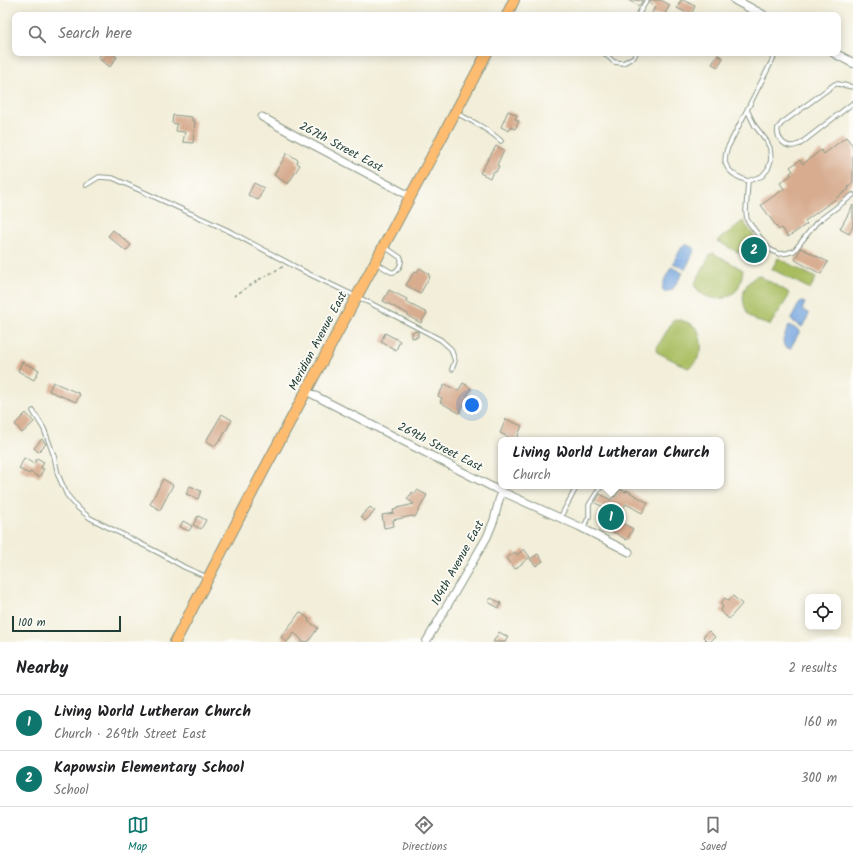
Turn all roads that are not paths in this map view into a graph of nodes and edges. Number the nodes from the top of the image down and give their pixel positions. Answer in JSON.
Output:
{"nodes":[{"id":1,"x":514,"y":0,"type":"edge"},
{"id":2,"x":647,"y":0,"type":"edge"},
{"id":3,"x":735,"y":0,"type":"edge"},
{"id":4,"x":508,"y":12,"type":"edge"},
{"id":5,"x":640,"y":12,"type":"edge"},
{"id":6,"x":757,"y":12,"type":"edge"},
{"id":7,"x":485,"y":56,"type":"edge"},
{"id":8,"x":607,"y":56,"type":"edge"},
{"id":9,"x":634,"y":56,"type":"edge"},
{"id":10,"x":774,"y":56,"type":"edge"},
{"id":11,"x":840,"y":56,"type":"edge"},
{"id":12,"x":853,"y":63,"type":"edge"},
{"id":13,"x":853,"y":87,"type":"edge"},
{"id":14,"x":853,"y":103,"type":"edge"},
{"id":15,"x":747,"y":110,"type":"junction"},
{"id":16,"x":455,"y":112,"type":"junction"},
{"id":17,"x":262,"y":116,"type":"dead end"},
{"id":18,"x":501,"y":141,"type":"dead end"},
{"id":19,"x":748,"y":181,"type":"junction"},
{"id":20,"x":86,"y":185,"type":"dead end"},
{"id":21,"x":853,"y":195,"type":"edge"},
{"id":22,"x":410,"y":196,"type":"junction"},
{"id":23,"x":383,"y":246,"type":"junction"},
{"id":24,"x":375,"y":262,"type":"junction"},
{"id":25,"x":356,"y":296,"type":"junction"},
{"id":26,"x":452,"y":369,"type":"dead end"},
{"id":27,"x":306,"y":391,"type":"junction"},
{"id":28,"x":33,"y":411,"type":"dead end"},
{"id":29,"x":575,"y":489,"type":"edge"},
{"id":30,"x":599,"y":489,"type":"edge"},
{"id":31,"x":502,"y":492,"type":"junction"},
{"id":32,"x":560,"y":518,"type":"junction"},
{"id":33,"x":583,"y":529,"type":"junction"},
{"id":34,"x":629,"y":552,"type":"dead end"},
{"id":35,"x":208,"y":578,"type":"junction"},
{"id":36,"x":175,"y":642,"type":"edge"},
{"id":37,"x":426,"y":642,"type":"edge"}],
"edges":[{"from":1,"to":4,"type":"main road"},
{"from":2,"to":5,"type":"lane"},
{"from":3,"to":6,"type":"street"},
{"from":7,"to":16,"type":"main road","name":"Meridian Avenue East"},
{"from":8,"to":9,"type":"lane"},
{"from":10,"to":15,"type":"lane"},
{"from":11,"to":12,"type":"street"},
{"from":13,"to":14,"type":"lane"},
{"from":15,"to":19,"type":"lane"},
{"from":15,"to":19,"type":"lane"},
{"from":16,"to":18,"type":"lane"},
{"from":16,"to":22,"type":"main road","name":"Meridian Avenue East"},
{"from":17,"to":22,"type":"street","name":"267th Street East"},
{"from":19,"to":21,"type":"lane"},
{"from":20,"to":25,"type":"lane"},
{"from":22,"to":23,"type":"main road","name":"Meridian Avenue East"},
{"from":23,"to":24,"type":"main road","name":"Meridian Avenue East"},
{"from":23,"to":24,"type":"lane"},
{"from":24,"to":25,"type":"main road","name":"Meridian Avenue East"},
{"from":25,"to":26,"type":"lane"},
{"from":25,"to":27,"type":"main road","name":"Meridian Avenue East"},
{"from":27,"to":31,"type":"street","name":"269th Street East"},
{"from":27,"to":35,"type":"main road","name":"Meridian Avenue East"},
{"from":28,"to":35,"type":"lane"},
{"from":29,"to":32,"type":"lane"},
{"from":30,"to":33,"type":"lane"},
{"from":31,"to":32,"type":"street","name":"269th Street East"},
{"from":31,"to":37,"type":"street","name":"104th Avenue East"},
{"from":32,"to":33,"type":"street","name":"269th Street East"},
{"from":33,"to":34,"type":"street","name":"269th Street East"},
{"from":35,"to":36,"type":"main road","name":"Meridian Avenue East"}]}
